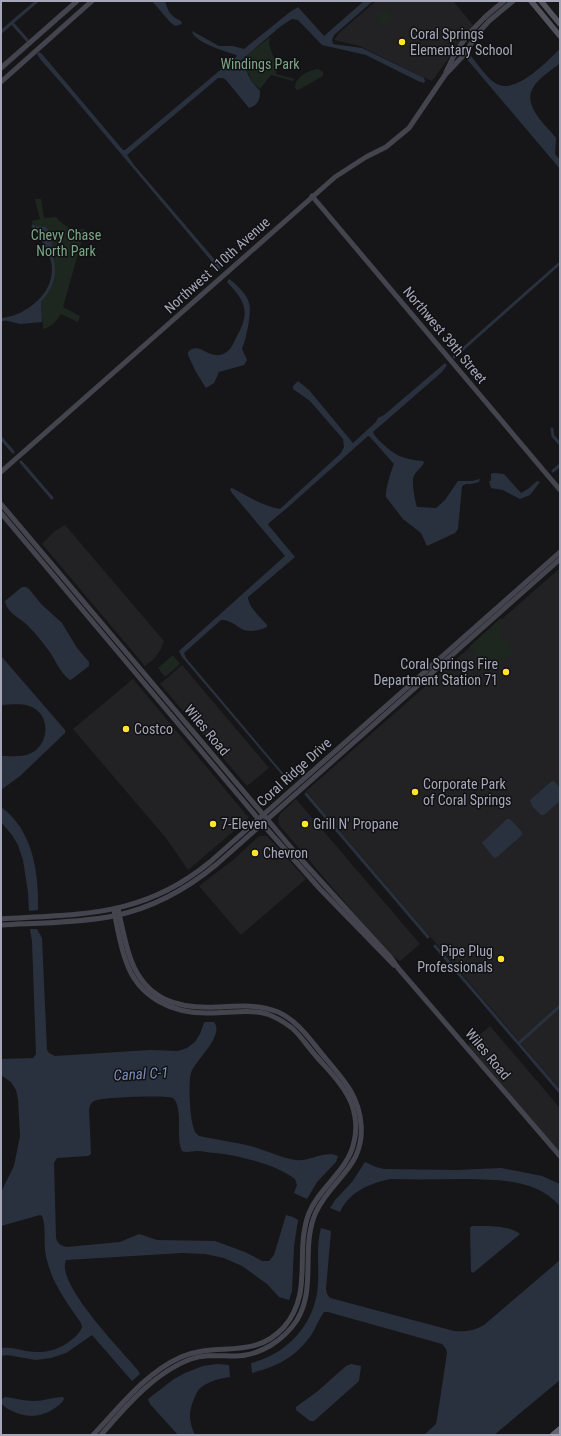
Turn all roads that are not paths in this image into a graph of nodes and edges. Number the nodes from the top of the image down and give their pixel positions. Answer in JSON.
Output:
{"nodes":[{"id":1,"x":77,"y":1,"type":"edge"},
{"id":2,"x":92,"y":1,"type":"edge"},
{"id":3,"x":504,"y":1,"type":"edge"},
{"id":4,"x":513,"y":1,"type":"edge"},
{"id":5,"x":531,"y":1,"type":"edge"},
{"id":6,"x":541,"y":1,"type":"edge"},
{"id":7,"x":560,"y":24,"type":"edge"},
{"id":8,"x":560,"y":36,"type":"edge"},
{"id":9,"x":1,"y":68,"type":"edge"},
{"id":10,"x":445,"y":75,"type":"junction"},
{"id":11,"x":1,"y":82,"type":"edge"},
{"id":12,"x":312,"y":196,"type":"junction"},
{"id":13,"x":1,"y":472,"type":"edge"},
{"id":14,"x":560,"y":490,"type":"edge"},
{"id":15,"x":1,"y":504,"type":"edge"},
{"id":16,"x":1,"y":513,"type":"edge"},
{"id":17,"x":23,"y":539,"type":"junction"},
{"id":18,"x":33,"y":541,"type":"junction"},
{"id":19,"x":560,"y":552,"type":"edge"},
{"id":20,"x":560,"y":559,"type":"edge"},
{"id":21,"x":265,"y":817,"type":"junction"},
{"id":22,"x":258,"y":819,"type":"junction"},
{"id":23,"x":262,"y":824,"type":"junction"},
{"id":24,"x":116,"y":909,"type":"junction"},
{"id":25,"x":117,"y":915,"type":"junction"},
{"id":26,"x":1,"y":919,"type":"edge"},
{"id":27,"x":1,"y":925,"type":"edge"},
{"id":28,"x":398,"y":968,"type":"junction"},
{"id":29,"x":560,"y":1156,"type":"edge"},
{"id":30,"x":560,"y":1429,"type":"edge"},
{"id":31,"x":93,"y":1435,"type":"edge"},
{"id":32,"x":101,"y":1435,"type":"edge"},
{"id":33,"x":553,"y":1435,"type":"edge"}],
"edges":[{"from":1,"to":9,"type":"street"},
{"from":2,"to":11,"type":"street"},
{"from":3,"to":10,"type":"street","name":"Northwest 110th Avenue"},
{"from":4,"to":10,"type":"street","name":"Northwest 110th Avenue"},
{"from":5,"to":8,"type":"main road"},
{"from":6,"to":7,"type":"main road"},
{"from":10,"to":12,"type":"street","name":"Northwest 110th Avenue"},
{"from":12,"to":13,"type":"street","name":"Northwest 110th Avenue"},
{"from":12,"to":14,"type":"street","name":"Northwest 39th Street"},
{"from":15,"to":18,"type":"street","name":"Wiles Road"},
{"from":16,"to":17,"type":"street","name":"Wiles Road"},
{"from":17,"to":18,"type":"street"},
{"from":17,"to":22,"type":"street","name":"Wiles Road"},
{"from":18,"to":21,"type":"street","name":"Wiles Road"},
{"from":19,"to":21,"type":"street","name":"Coral Ridge Drive"},
{"from":20,"to":21,"type":"street","name":"Coral Ridge Drive"},
{"from":21,"to":22,"type":"street","name":"Coral Ridge Drive"},
{"from":21,"to":23,"type":"street","name":"Coral Ridge Drive"},
{"from":21,"to":28,"type":"street","name":"Wiles Road"},
{"from":22,"to":23,"type":"street","name":"Wiles Road"},
{"from":22,"to":24,"type":"street","name":"Coral Ridge Drive"},
{"from":23,"to":25,"type":"street","name":"Coral Ridge Drive"},
{"from":23,"to":28,"type":"street","name":"Wiles Road"},
{"from":24,"to":25,"type":"street"},
{"from":24,"to":26,"type":"street","name":"Coral Ridge Drive"},
{"from":25,"to":27,"type":"street","name":"Coral Ridge Drive"},
{"from":25,"to":31,"type":"street"},
{"from":25,"to":32,"type":"street"},
{"from":28,"to":29,"type":"street","name":"Wiles Road"},
{"from":30,"to":33,"type":"highway"}]}
